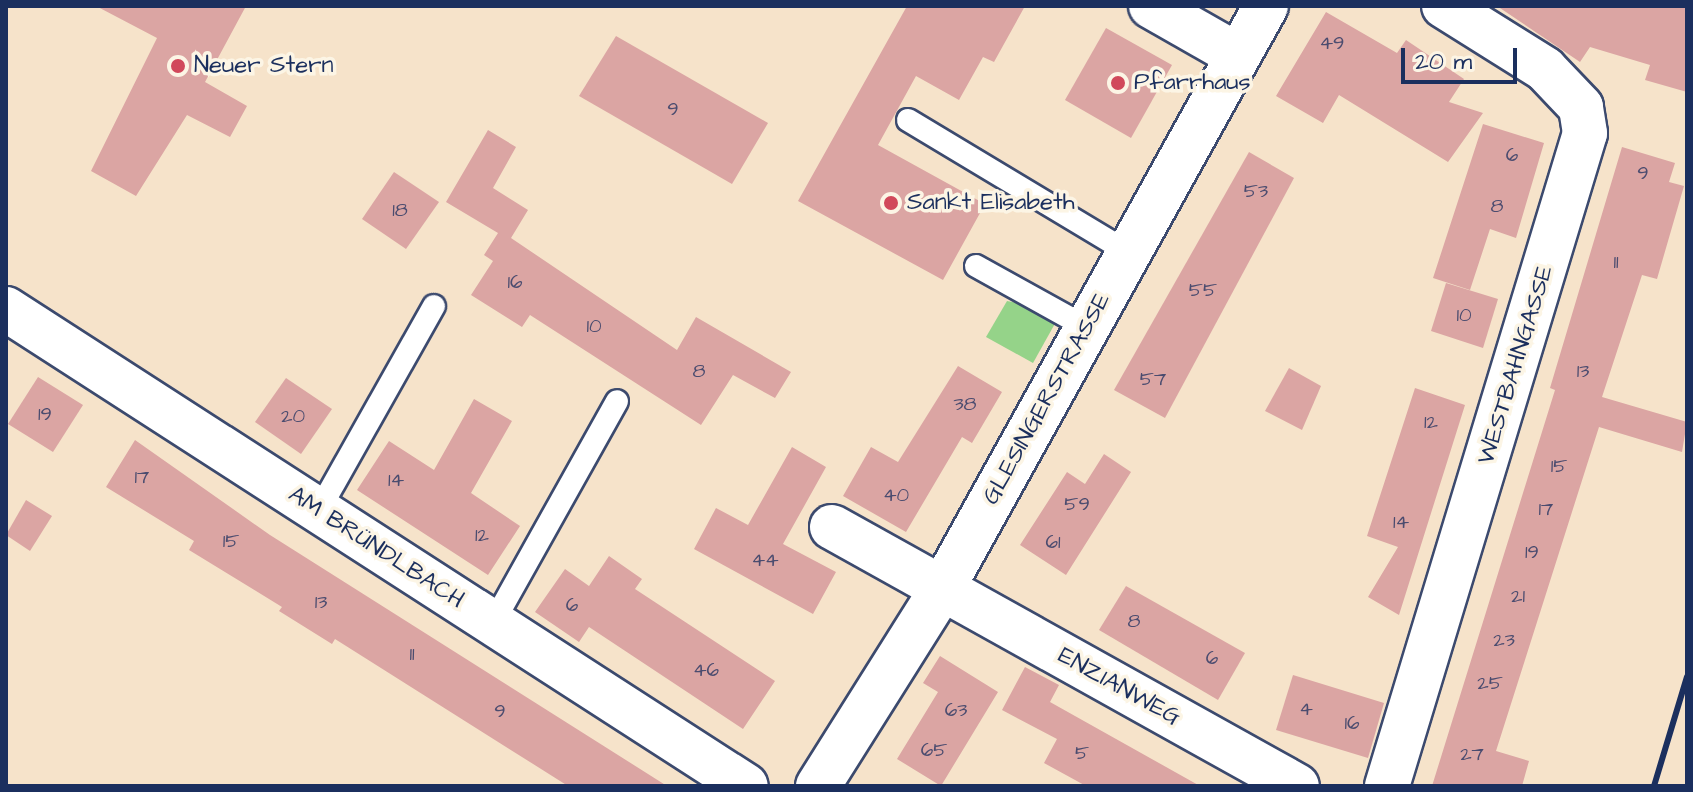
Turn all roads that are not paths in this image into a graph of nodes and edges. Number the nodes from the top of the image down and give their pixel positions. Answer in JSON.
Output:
{"nodes":[{"id":1,"x":1151,"y":6,"type":"edge"},
{"id":2,"x":1266,"y":6,"type":"edge"},
{"id":3,"x":1444,"y":6,"type":"edge"},
{"id":4,"x":1237,"y":55,"type":"junction"},
{"id":5,"x":908,"y":120,"type":"dead end"},
{"id":6,"x":1128,"y":252,"type":"junction"},
{"id":7,"x":976,"y":266,"type":"dead end"},
{"id":8,"x":434,"y":306,"type":"dead end"},
{"id":9,"x":6,"y":309,"type":"edge"},
{"id":10,"x":1086,"y":327,"type":"junction"},
{"id":11,"x":617,"y":401,"type":"dead end"},
{"id":12,"x":319,"y":510,"type":"junction"},
{"id":13,"x":832,"y":527,"type":"dead end"},
{"id":14,"x":942,"y":589,"type":"junction"},
{"id":15,"x":493,"y":623,"type":"junction"},
{"id":16,"x":746,"y":786,"type":"edge"},
{"id":17,"x":818,"y":786,"type":"edge"},
{"id":18,"x":1297,"y":786,"type":"edge"},
{"id":19,"x":1387,"y":786,"type":"edge"}],
"edges":[{"from":1,"to":4,"type":"street"},
{"from":2,"to":4,"type":"street","name":"GLESINGERSTRASSE"},
{"from":3,"to":19,"type":"street","name":"WESTBAHNGASSE"},
{"from":4,"to":6,"type":"street","name":"GLESINGERSTRASSE"},
{"from":5,"to":6,"type":"lane"},
{"from":6,"to":10,"type":"street","name":"GLESINGERSTRASSE"},
{"from":7,"to":10,"type":"lane"},
{"from":8,"to":12,"type":"lane"},
{"from":9,"to":12,"type":"street","name":"AM BRÜNDLBACH"},
{"from":10,"to":14,"type":"street","name":"GLESINGERSTRASSE"},
{"from":11,"to":15,"type":"lane"},
{"from":12,"to":15,"type":"street","name":"AM BRÜNDLBACH"},
{"from":13,"to":14,"type":"street","name":"ENZIANWEG"},
{"from":14,"to":17,"type":"street","name":"GLESINGERSTRASSE"},
{"from":14,"to":18,"type":"street","name":"ENZIANWEG"},
{"from":15,"to":16,"type":"street","name":"AM BRÜNDLBACH"}]}
